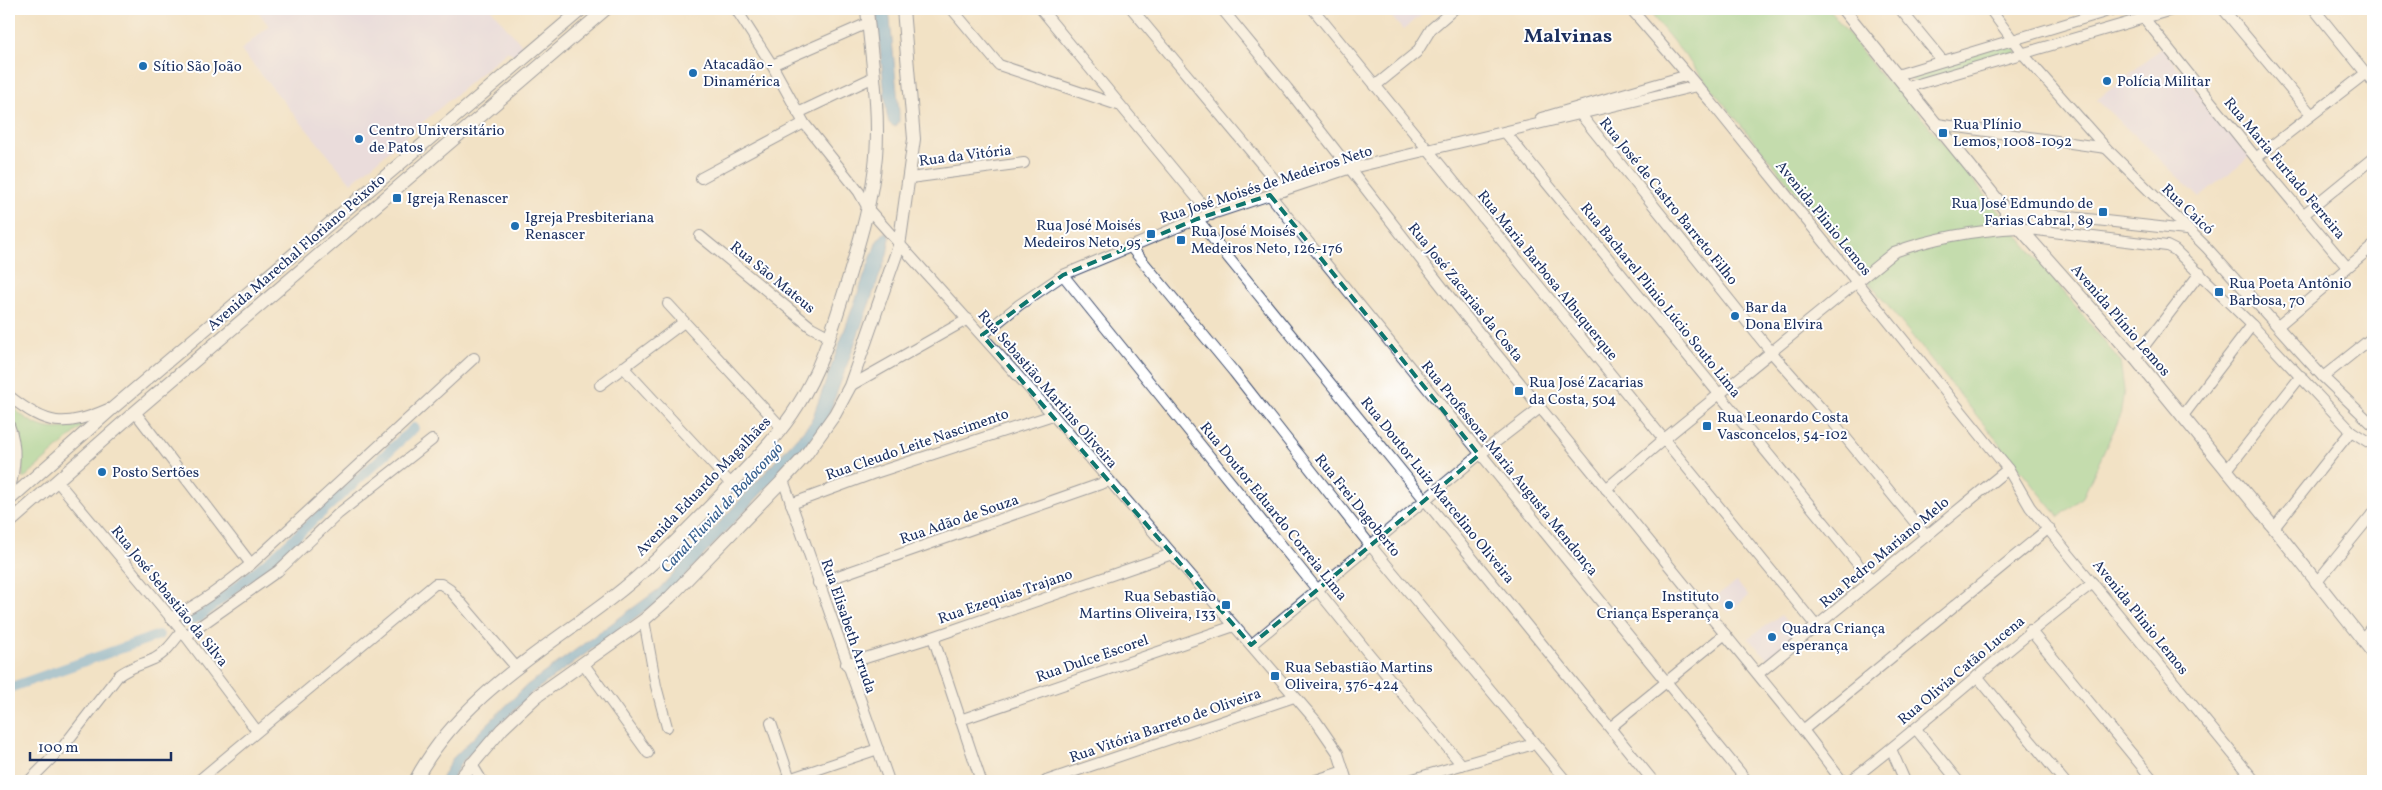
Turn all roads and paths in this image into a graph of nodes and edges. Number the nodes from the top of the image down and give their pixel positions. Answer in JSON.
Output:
{"nodes":[{"id":1,"x":582,"y":9,"type":"edge"},
{"id":2,"x":606,"y":9,"type":"edge"},
{"id":3,"x":736,"y":9,"type":"edge"},
{"id":4,"x":867,"y":9,"type":"edge"},
{"id":5,"x":902,"y":9,"type":"edge"},
{"id":6,"x":952,"y":9,"type":"edge"},
{"id":7,"x":1041,"y":9,"type":"edge"},
{"id":8,"x":1132,"y":9,"type":"edge"},
{"id":9,"x":1222,"y":9,"type":"edge"},
{"id":10,"x":1313,"y":9,"type":"edge"},
{"id":11,"x":1454,"y":9,"type":"edge"},
{"id":12,"x":1631,"y":9,"type":"edge"},
{"id":13,"x":1843,"y":9,"type":"edge"},
{"id":14,"x":1900,"y":9,"type":"edge"},
{"id":15,"x":1990,"y":9,"type":"edge"},
{"id":16,"x":2114,"y":9,"type":"edge"},
{"id":17,"x":2175,"y":9,"type":"edge"},
{"id":18,"x":2223,"y":9,"type":"edge"},
{"id":19,"x":2314,"y":9,"type":"edge"},
{"id":20,"x":2144,"y":18,"type":"junction"},
{"id":21,"x":868,"y":24,"type":"junction"},
{"id":22,"x":2013,"y":38,"type":"junction"},
{"id":23,"x":2023,"y":54,"type":"junction"},
{"id":24,"x":1942,"y":60,"type":"junction"},
{"id":25,"x":772,"y":65,"type":"junction"},
{"id":26,"x":2366,"y":73,"type":"junction"},
{"id":27,"x":1688,"y":75,"type":"junction"},
{"id":28,"x":1898,"y":75,"type":"junction"},
{"id":29,"x":874,"y":77,"type":"junction"},
{"id":30,"x":2373,"y":82,"type":"edge"},
{"id":31,"x":1375,"y":86,"type":"junction"},
{"id":32,"x":1698,"y":86,"type":"junction"},
{"id":33,"x":1908,"y":87,"type":"junction"},
{"id":34,"x":1119,"y":105,"type":"junction"},
{"id":35,"x":798,"y":113,"type":"junction"},
{"id":36,"x":2311,"y":114,"type":"junction"},
{"id":37,"x":1581,"y":115,"type":"junction"},
{"id":38,"x":804,"y":123,"type":"junction"},
{"id":39,"x":1937,"y":124,"type":"junction"},
{"id":40,"x":1505,"y":132,"type":"junction"},
{"id":41,"x":2106,"y":148,"type":"junction"},
{"id":42,"x":1427,"y":151,"type":"junction"},
{"id":43,"x":2256,"y":158,"type":"junction"},
{"id":44,"x":2373,"y":158,"type":"edge"},
{"id":45,"x":1024,"y":163,"type":"dead end"},
{"id":46,"x":1348,"y":169,"type":"junction"},
{"id":47,"x":701,"y":178,"type":"dead end"},
{"id":48,"x":910,"y":178,"type":"junction"},
{"id":49,"x":1284,"y":191,"type":"junction"},
{"id":50,"x":1270,"y":195,"type":"junction"},
{"id":51,"x":869,"y":210,"type":"junction"},
{"id":52,"x":2007,"y":210,"type":"junction"},
{"id":53,"x":1211,"y":215,"type":"junction"},
{"id":54,"x":2303,"y":215,"type":"junction"},
{"id":55,"x":1197,"y":219,"type":"junction"},
{"id":56,"x":2020,"y":228,"type":"junction"},
{"id":57,"x":1999,"y":229,"type":"junction"},
{"id":58,"x":2186,"y":230,"type":"junction"},
{"id":59,"x":700,"y":236,"type":"dead end"},
{"id":60,"x":899,"y":246,"type":"junction"},
{"id":61,"x":1130,"y":246,"type":"junction"},
{"id":62,"x":2373,"y":246,"type":"edge"},
{"id":63,"x":2347,"y":267,"type":"junction"},
{"id":64,"x":2200,"y":273,"type":"junction"},
{"id":65,"x":1063,"y":275,"type":"junction"},
{"id":66,"x":1858,"y":283,"type":"junction"},
{"id":67,"x":668,"y":304,"type":"dead end"},
{"id":68,"x":968,"y":319,"type":"junction"},
{"id":69,"x":684,"y":322,"type":"junction"},
{"id":70,"x":2252,"y":325,"type":"junction"},
{"id":71,"x":2278,"y":326,"type":"junction"},
{"id":72,"x":982,"y":335,"type":"junction"},
{"id":73,"x":830,"y":337,"type":"junction"},
{"id":74,"x":2373,"y":337,"type":"edge"},
{"id":75,"x":1772,"y":353,"type":"junction"},
{"id":76,"x":474,"y":358,"type":"dead end"},
{"id":77,"x":2135,"y":358,"type":"junction"},
{"id":78,"x":623,"y":367,"type":"junction"},
{"id":79,"x":2301,"y":376,"type":"junction"},
{"id":80,"x":2323,"y":377,"type":"junction"},
{"id":81,"x":600,"y":384,"type":"dead end"},
{"id":82,"x":850,"y":386,"type":"junction"},
{"id":83,"x":1719,"y":395,"type":"junction"},
{"id":84,"x":9,"y":396,"type":"edge"},
{"id":85,"x":114,"y":407,"type":"junction"},
{"id":86,"x":1540,"y":408,"type":"junction"},
{"id":87,"x":135,"y":412,"type":"junction"},
{"id":88,"x":1053,"y":414,"type":"junction"},
{"id":89,"x":2182,"y":417,"type":"junction"},
{"id":90,"x":9,"y":425,"type":"edge"},
{"id":91,"x":2373,"y":425,"type":"edge"},
{"id":92,"x":782,"y":428,"type":"junction"},
{"id":93,"x":2351,"y":431,"type":"junction"},
{"id":94,"x":432,"y":440,"type":"dead end"},
{"id":95,"x":1663,"y":440,"type":"junction"},
{"id":96,"x":2373,"y":445,"type":"edge"},
{"id":97,"x":1479,"y":455,"type":"junction"},
{"id":98,"x":2008,"y":469,"type":"junction"},
{"id":99,"x":2226,"y":471,"type":"junction"},
{"id":100,"x":783,"y":480,"type":"junction"},
{"id":101,"x":57,"y":481,"type":"junction"},
{"id":102,"x":1108,"y":481,"type":"junction"},
{"id":103,"x":731,"y":484,"type":"junction"},
{"id":104,"x":1606,"y":489,"type":"junction"},
{"id":105,"x":9,"y":493,"type":"edge"},
{"id":106,"x":9,"y":500,"type":"edge"},
{"id":107,"x":1425,"y":500,"type":"junction"},
{"id":108,"x":791,"y":504,"type":"junction"},
{"id":109,"x":2373,"y":512,"type":"edge"},
{"id":110,"x":9,"y":523,"type":"edge"},
{"id":111,"x":2049,"y":528,"type":"junction"},
{"id":112,"x":2274,"y":528,"type":"junction"},
{"id":113,"x":1926,"y":536,"type":"junction"},
{"id":114,"x":1370,"y":545,"type":"junction"},
{"id":115,"x":1172,"y":554,"type":"junction"},
{"id":116,"x":251,"y":564,"type":"junction"},
{"id":117,"x":1871,"y":580,"type":"junction"},
{"id":118,"x":818,"y":583,"type":"junction"},
{"id":119,"x":2093,"y":583,"type":"junction"},
{"id":120,"x":2316,"y":583,"type":"junction"},
{"id":121,"x":1318,"y":589,"type":"junction"},
{"id":122,"x":170,"y":618,"type":"junction"},
{"id":123,"x":644,"y":620,"type":"junction"},
{"id":124,"x":2373,"y":625,"type":"edge"},
{"id":125,"x":1234,"y":626,"type":"junction"},
{"id":126,"x":1817,"y":627,"type":"junction"},
{"id":127,"x":2030,"y":630,"type":"junction"},
{"id":128,"x":184,"y":634,"type":"junction"},
{"id":129,"x":1725,"y":634,"type":"junction"},
{"id":130,"x":933,"y":637,"type":"junction"},
{"id":131,"x":2362,"y":640,"type":"junction"},
{"id":132,"x":1252,"y":645,"type":"junction"},
{"id":133,"x":2373,"y":653,"type":"edge"},
{"id":134,"x":583,"y":663,"type":"junction"},
{"id":135,"x":846,"y":664,"type":"junction"},
{"id":136,"x":516,"y":667,"type":"junction"},
{"id":137,"x":1758,"y":674,"type":"junction"},
{"id":138,"x":1977,"y":676,"type":"junction"},
{"id":139,"x":1667,"y":683,"type":"junction"},
{"id":140,"x":1294,"y":698,"type":"junction"},
{"id":141,"x":960,"y":720,"type":"junction"},
{"id":142,"x":771,"y":723,"type":"dead end"},
{"id":143,"x":1611,"y":726,"type":"junction"},
{"id":144,"x":667,"y":727,"type":"dead end"},
{"id":145,"x":1916,"y":729,"type":"junction"},
{"id":146,"x":1803,"y":730,"type":"junction"},
{"id":147,"x":257,"y":731,"type":"junction"},
{"id":148,"x":1534,"y":744,"type":"junction"},
{"id":149,"x":878,"y":749,"type":"junction"},
{"id":150,"x":1891,"y":749,"type":"junction"},
{"id":151,"x":648,"y":753,"type":"dead end"},
{"id":152,"x":471,"y":763,"type":"junction"},
{"id":153,"x":1462,"y":765,"type":"junction"},
{"id":154,"x":422,"y":768,"type":"junction"},
{"id":155,"x":1345,"y":776,"type":"edge"},
{"id":156,"x":786,"y":780,"type":"edge"},
{"id":157,"x":29,"y":781,"type":"edge"},
{"id":158,"x":198,"y":781,"type":"edge"},
{"id":159,"x":408,"y":781,"type":"edge"},
{"id":160,"x":415,"y":781,"type":"edge"},
{"id":161,"x":458,"y":781,"type":"edge"},
{"id":162,"x":482,"y":781,"type":"edge"},
{"id":163,"x":888,"y":781,"type":"edge"},
{"id":164,"x":981,"y":781,"type":"edge"},
{"id":165,"x":1046,"y":781,"type":"edge"},
{"id":166,"x":1313,"y":781,"type":"edge"},
{"id":167,"x":1406,"y":781,"type":"edge"},
{"id":168,"x":1566,"y":781,"type":"edge"},
{"id":169,"x":1653,"y":781,"type":"edge"},
{"id":170,"x":1747,"y":781,"type":"edge"},
{"id":171,"x":1842,"y":781,"type":"edge"},
{"id":172,"x":1850,"y":781,"type":"edge"},
{"id":173,"x":1905,"y":781,"type":"edge"},
{"id":174,"x":1958,"y":781,"type":"edge"},
{"id":175,"x":2064,"y":781,"type":"edge"},
{"id":176,"x":2154,"y":781,"type":"edge"},
{"id":177,"x":2255,"y":781,"type":"edge"}],
"edges":[{"from":1,"to":85,"type":"main road","name":"Avenida Marechal Floriano Peixoto"},
{"from":2,"to":87,"type":"main road","name":"Avenida Marechal Floriano Peixoto"},
{"from":3,"to":25,"type":"street","name":"Rua Sebastião Martins Oliveira"},
{"from":4,"to":21,"type":"main road","name":"Avenida Eduardo Magalhães"},
{"from":5,"to":48,"type":"main road"},
{"from":6,"to":34,"type":"street"},
{"from":7,"to":34,"type":"street"},
{"from":8,"to":49,"type":"street"},
{"from":9,"to":46,"type":"street","name":"Rua José Zacarias da Costa"},
{"from":10,"to":31,"type":"street","name":"Rua Maria Barbosa Albuquerque"},
{"from":11,"to":31,"type":"street"},
{"from":12,"to":27,"type":"street","name":"Avenida Plinio Lemos"},
{"from":13,"to":28,"type":"main road","name":"Avenida Plínio Lemos"},
{"from":14,"to":24,"type":"street"},
{"from":15,"to":22,"type":"street","name":"Rua Caicó"},
{"from":16,"to":22,"type":"street"},
{"from":17,"to":20,"type":"street"},
{"from":18,"to":36,"type":"street"},
{"from":19,"to":26,"type":"street"},
{"from":20,"to":23,"type":"street"},
{"from":20,"to":43,"type":"street","name":"Rua Maria Furtado Ferreira"},
{"from":21,"to":25,"type":"street"},
{"from":21,"to":29,"type":"main road","name":"Avenida Eduardo Magalhães"},
{"from":22,"to":23,"type":"street","name":"Rua Caicó"},
{"from":22,"to":24,"type":"street"},
{"from":23,"to":33,"type":"street"},
{"from":23,"to":41,"type":"street","name":"Rua Caicó"},
{"from":24,"to":28,"type":"street"},
{"from":25,"to":35,"type":"street","name":"Rua Sebastião Martins Oliveira"},
{"from":26,"to":30,"type":"street"},
{"from":26,"to":36,"type":"street"},
{"from":27,"to":32,"type":"street","name":"Avenida Plinio Lemos"},
{"from":27,"to":42,"type":"street"},
{"from":28,"to":33,"type":"main road","name":"Avenida Plínio Lemos"},
{"from":29,"to":35,"type":"street"},
{"from":29,"to":51,"type":"main road","name":"Avenida Eduardo Magalhães"},
{"from":31,"to":42,"type":"street","name":"Rua Maria Barbosa Albuquerque"},
{"from":32,"to":37,"type":"street","name":"Rua José Moisés de Medeiros Neto"},
{"from":32,"to":66,"type":"street","name":"Avenida Plinio Lemos"},
{"from":33,"to":39,"type":"main road","name":"Avenida Plínio Lemos"},
{"from":34,"to":53,"type":"street"},
{"from":35,"to":38,"type":"street","name":"Rua Sebastião Martins Oliveira"},
{"from":36,"to":43,"type":"street"},
{"from":37,"to":40,"type":"street","name":"Rua José Moisés de Medeiros Neto"},
{"from":37,"to":75,"type":"street","name":"Rua José de Castro Barreto Filho"},
{"from":38,"to":47,"type":"street"},
{"from":38,"to":51,"type":"street","name":"Rua Sebastião Martins Oliveira"},
{"from":39,"to":41,"type":"street"},
{"from":39,"to":52,"type":"main road","name":"Avenida Plínio Lemos"},
{"from":40,"to":42,"type":"street","name":"Rua José Moisés de Medeiros Neto"},
{"from":40,"to":83,"type":"street","name":"Rua Bacharel Plinio Lúcio Souto Lima"},
{"from":41,"to":58,"type":"street","name":"Rua Caicó"},
{"from":42,"to":46,"type":"street","name":"Rua José Moisés de Medeiros Neto"},
{"from":42,"to":95,"type":"street","name":"Rua Maria Barbosa Albuquerque"},
{"from":43,"to":54,"type":"street","name":"Rua Maria Furtado Ferreira"},
{"from":44,"to":54,"type":"street"},
{"from":45,"to":48,"type":"street","name":"Rua da Vitória"},
{"from":46,"to":49,"type":"street","name":"Rua José Moisés de Medeiros Neto"},
{"from":46,"to":86,"type":"street","name":"Rua José Zacarias da Costa"},
{"from":48,"to":60,"type":"main road"},
{"from":49,"to":50,"type":"street","name":"Rua José Moisés de Medeiros Neto"},
{"from":50,"to":53,"type":"street","name":"Rua José Moisés de Medeiros Neto"},
{"from":50,"to":97,"type":"street","name":"Rua Professora Maria Augusta Mendonça"},
{"from":51,"to":60,"type":"street","name":"Rua Sebastião Martins Oliveira"},
{"from":51,"to":73,"type":"main road","name":"Avenida Eduardo Magalhães"},
{"from":52,"to":56,"type":"main road","name":"Avenida Plínio Lemos"},
{"from":52,"to":57,"type":"street"},
{"from":52,"to":58,"type":"street"},
{"from":53,"to":55,"type":"street","name":"Rua José Moisés de Medeiros Neto"},
{"from":54,"to":63,"type":"street","name":"Rua Maria Furtado Ferreira"},
{"from":55,"to":61,"type":"street","name":"Rua José Moisés de Medeiros Neto"},
{"from":55,"to":107,"type":"street","name":"Rua Doutor Luiz Marcelino Oliveira"},
{"from":56,"to":57,"type":"street"},
{"from":56,"to":64,"type":"street"},
{"from":56,"to":77,"type":"main road","name":"Avenida Plínio Lemos"},
{"from":57,"to":66,"type":"street"},
{"from":58,"to":71,"type":"street","name":"Rua Caicó"},
{"from":59,"to":73,"type":"street","name":"Rua São Mateus"},
{"from":60,"to":68,"type":"street","name":"Rua Sebastião Martins Oliveira"},
{"from":60,"to":82,"type":"main road"},
{"from":61,"to":65,"type":"street","name":"Rua José Moisés de Medeiros Neto"},
{"from":61,"to":114,"type":"street","name":"Rua Frei Dagoberto"},
{"from":62,"to":63,"type":"street"},
{"from":63,"to":71,"type":"street"},
{"from":64,"to":70,"type":"street"},
{"from":64,"to":77,"type":"street"},
{"from":65,"to":72,"type":"street","name":"Rua José Moisés de Medeiros Neto"},
{"from":65,"to":121,"type":"street","name":"Rua Doutor Eduardo Correia Lima"},
{"from":66,"to":75,"type":"street"},
{"from":66,"to":98,"type":"street","name":"Avenida Plinio Lemos"},
{"from":67,"to":69,"type":"street"},
{"from":68,"to":72,"type":"street","name":"Rua Sebastião Martins Oliveira"},
{"from":68,"to":82,"type":"street"},
{"from":69,"to":78,"type":"street"},
{"from":69,"to":92,"type":"street"},
{"from":70,"to":79,"type":"street"},
{"from":70,"to":89,"type":"street"},
{"from":71,"to":80,"type":"street","name":"Rua Caicó"},
{"from":72,"to":88,"type":"street","name":"Rua Sebastião Martins Oliveira"},
{"from":73,"to":92,"type":"main road","name":"Avenida Eduardo Magalhães"},
{"from":74,"to":80,"type":"street"},
{"from":75,"to":83,"type":"street"},
{"from":75,"to":113,"type":"street","name":"Rua José de Castro Barreto Filho"},
{"from":76,"to":116,"type":"street"},
{"from":77,"to":89,"type":"main road","name":"Avenida Plínio Lemos"},
{"from":78,"to":81,"type":"street"},
{"from":78,"to":103,"type":"street"},
{"from":79,"to":93,"type":"street"},
{"from":79,"to":99,"type":"street"},
{"from":80,"to":91,"type":"street","name":"Rua Caicó"},
{"from":82,"to":100,"type":"main road"},
{"from":83,"to":95,"type":"street"},
{"from":83,"to":117,"type":"street","name":"Rua Bacharel Plinio Lúcio Souto Lima"},
{"from":84,"to":85,"type":"street"},
{"from":85,"to":106,"type":"main road","name":"Avenida Marechal Floriano Peixoto"},
{"from":86,"to":97,"type":"street"},
{"from":86,"to":104,"type":"street","name":"Rua José Zacarias da Costa"},
{"from":87,"to":101,"type":"main road","name":"Avenida Marechal Floriano Peixoto"},
{"from":87,"to":116,"type":"street"},
{"from":88,"to":102,"type":"street","name":"Rua Sebastião Martins Oliveira"},
{"from":88,"to":108,"type":"street","name":"Rua Cleudo Leite Nascimento"},
{"from":89,"to":99,"type":"main road","name":"Avenida Plínio Lemos"},
{"from":90,"to":105,"type":"street"},
{"from":92,"to":103,"type":"main road","name":"Avenida Eduardo Magalhães"},
{"from":93,"to":96,"type":"street"},
{"from":93,"to":112,"type":"street"},
{"from":94,"to":128,"type":"street"},
{"from":95,"to":104,"type":"street"},
{"from":95,"to":126,"type":"street","name":"Rua Maria Barbosa Albuquerque"},
{"from":97,"to":107,"type":"street"},
{"from":97,"to":139,"type":"street","name":"Rua Professora Maria Augusta Mendonça"},
{"from":98,"to":111,"type":"street","name":"Avenida Plinio Lemos"},
{"from":98,"to":113,"type":"street","name":"Rua Pedro Mariano Melo"},
{"from":99,"to":112,"type":"main road","name":"Avenida Plínio Lemos"},
{"from":100,"to":108,"type":"street","name":"Rua Elisabeth Arruda"},
{"from":100,"to":123,"type":"main road"},
{"from":101,"to":110,"type":"main road","name":"Avenida Marechal Floriano Peixoto"},
{"from":101,"to":122,"type":"street","name":"Rua José Sebastião da Silva"},
{"from":102,"to":115,"type":"street","name":"Rua Sebastião Martins Oliveira"},
{"from":102,"to":118,"type":"street","name":"Rua Adão de Souza"},
{"from":103,"to":136,"type":"main road","name":"Avenida Eduardo Magalhães"},
{"from":104,"to":129,"type":"street","name":"Rua José Zacarias da Costa"},
{"from":107,"to":114,"type":"street"},
{"from":107,"to":143,"type":"street","name":"Rua Doutor Luiz Marcelino Oliveira"},
{"from":108,"to":118,"type":"street","name":"Rua Elisabeth Arruda"},
{"from":109,"to":120,"type":"street"},
{"from":111,"to":119,"type":"street","name":"Avenida Plinio Lemos"},
{"from":111,"to":146,"type":"street"},
{"from":112,"to":120,"type":"main road","name":"Avenida Plínio Lemos"},
{"from":113,"to":117,"type":"street","name":"Rua Pedro Mariano Melo"},
{"from":114,"to":121,"type":"street"},
{"from":114,"to":148,"type":"street","name":"Rua Frei Dagoberto"},
{"from":115,"to":125,"type":"street","name":"Rua Sebastião Martins Oliveira"},
{"from":115,"to":130,"type":"street","name":"Rua Ezequias Trajano"},
{"from":116,"to":122,"type":"street"},
{"from":117,"to":126,"type":"street","name":"Rua Pedro Mariano Melo"},
{"from":118,"to":135,"type":"street","name":"Rua Elisabeth Arruda"},
{"from":119,"to":127,"type":"street","name":"Rua Olivia Catão Lucena"},
{"from":119,"to":177,"type":"street","name":"Avenida Plinio Lemos"},
{"from":120,"to":131,"type":"main road","name":"Avenida Plínio Lemos"},
{"from":121,"to":132,"type":"street"},
{"from":121,"to":153,"type":"street","name":"Rua Doutor Eduardo Correia Lima"},
{"from":122,"to":128,"type":"street","name":"Rua José Sebastião da Silva"},
{"from":123,"to":134,"type":"main road"},
{"from":123,"to":144,"type":"street"},
{"from":124,"to":131,"type":"street"},
{"from":125,"to":132,"type":"street","name":"Rua Sebastião Martins Oliveira"},
{"from":125,"to":141,"type":"street","name":"Rua Dulce Escorel"},
{"from":126,"to":137,"type":"street","name":"Rua Pedro Mariano Melo"},
{"from":127,"to":138,"type":"street","name":"Rua Olivia Catão Lucena"},
{"from":127,"to":176,"type":"street"},
{"from":128,"to":147,"type":"street","name":"Rua José Sebastião da Silva"},
{"from":128,"to":157,"type":"street"},
{"from":129,"to":137,"type":"street","name":"Rua José Zacarias da Costa"},
{"from":129,"to":139,"type":"street"},
{"from":130,"to":135,"type":"street","name":"Rua Ezequias Trajano"},
{"from":130,"to":141,"type":"street"},
{"from":131,"to":133,"type":"main road","name":"Avenida Plínio Lemos"},
{"from":132,"to":140,"type":"street","name":"Rua Sebastião Martins Oliveira"},
{"from":134,"to":151,"type":"street"},
{"from":134,"to":152,"type":"main road"},
{"from":135,"to":149,"type":"street","name":"Rua Elisabeth Arruda"},
{"from":136,"to":147,"type":"street"},
{"from":136,"to":154,"type":"main road","name":"Avenida Eduardo Magalhães"},
{"from":137,"to":146,"type":"street","name":"Rua José Zacarias da Costa"},
{"from":138,"to":145,"type":"street","name":"Rua Olivia Catão Lucena"},
{"from":138,"to":175,"type":"street"},
{"from":139,"to":143,"type":"street"},
{"from":139,"to":170,"type":"street","name":"Rua Professora Maria Augusta Mendonça"},
{"from":140,"to":155,"type":"street","name":"Rua Sebastião Martins Oliveira"},
{"from":140,"to":165,"type":"street","name":"Rua Vitória Barreto de Oliveira"},
{"from":141,"to":164,"type":"street"},
{"from":142,"to":156,"type":"street"},
{"from":143,"to":169,"type":"street","name":"Rua Doutor Luiz Marcelino Oliveira"},
{"from":145,"to":150,"type":"street","name":"Rua Olivia Catão Lucena"},
{"from":145,"to":174,"type":"street"},
{"from":146,"to":171,"type":"street","name":"Rua José Zacarias da Costa"},
{"from":147,"to":158,"type":"street"},
{"from":148,"to":153,"type":"street"},
{"from":148,"to":168,"type":"street","name":"Rua Frei Dagoberto"},
{"from":149,"to":156,"type":"street"},
{"from":149,"to":163,"type":"street","name":"Rua Elisabeth Arruda"},
{"from":150,"to":172,"type":"street","name":"Rua Olivia Catão Lucena"},
{"from":150,"to":173,"type":"street"},
{"from":152,"to":161,"type":"main road"},
{"from":152,"to":162,"type":"street"},
{"from":153,"to":167,"type":"street"},
{"from":154,"to":159,"type":"street"},
{"from":154,"to":160,"type":"main road","name":"Avenida Eduardo Magalhães"},
{"from":155,"to":166,"type":"street"}]}
